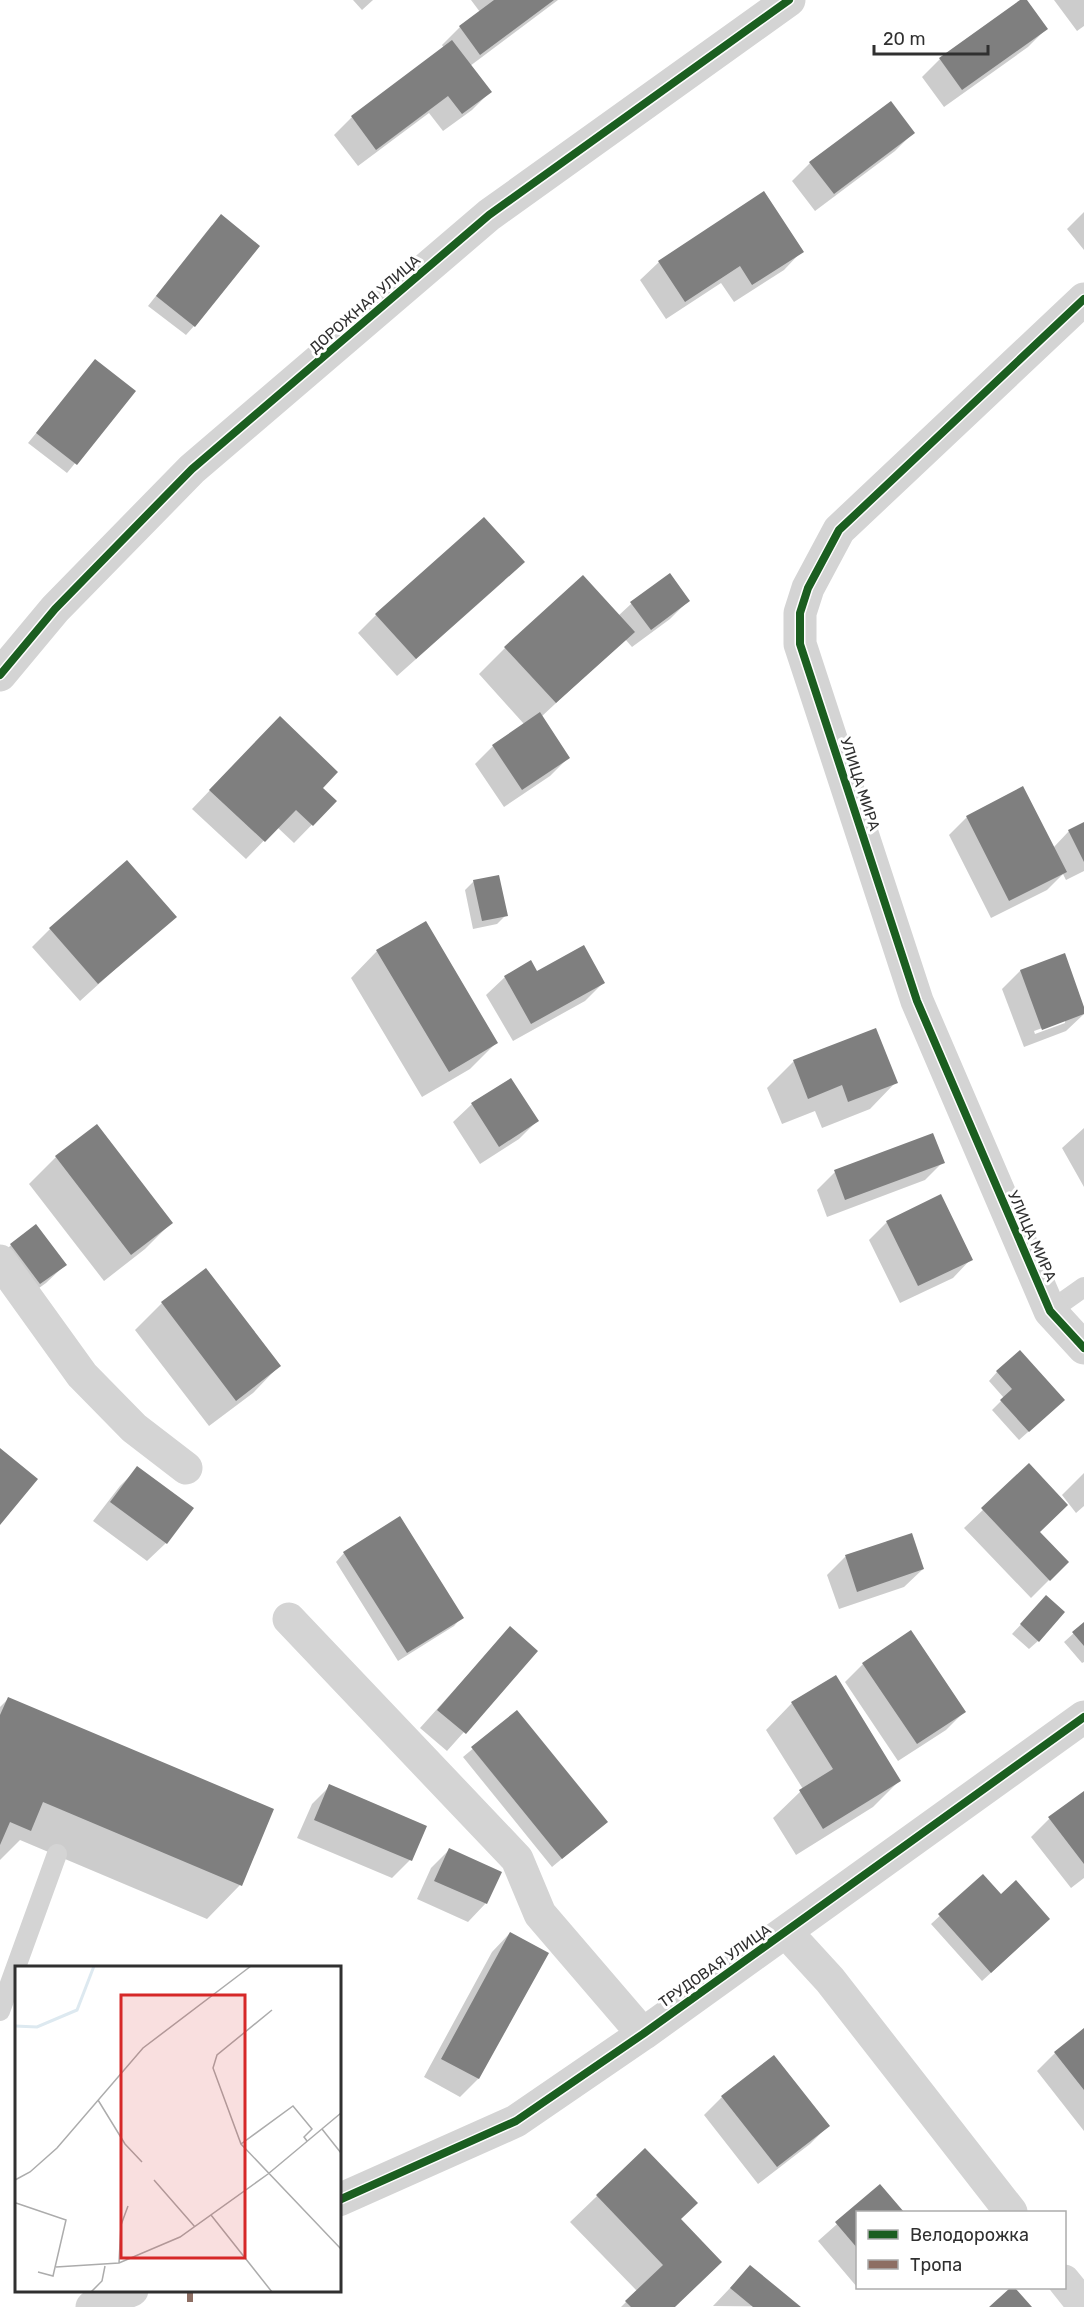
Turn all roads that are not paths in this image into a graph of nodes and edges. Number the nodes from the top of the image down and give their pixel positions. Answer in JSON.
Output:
{"nodes":[{"id":1,"x":789,"y":0,"type":"edge"},
{"id":2,"x":1084,"y":300,"type":"edge"},
{"id":3,"x":0,"y":675,"type":"edge"},
{"id":4,"x":0,"y":1261,"type":"edge"},
{"id":5,"x":1084,"y":1287,"type":"edge"},
{"id":6,"x":1050,"y":1311,"type":"junction"},
{"id":7,"x":1084,"y":1348,"type":"edge"},
{"id":8,"x":186,"y":1468,"type":"dead end"},
{"id":9,"x":289,"y":1620,"type":"dead end"},
{"id":10,"x":1084,"y":1717,"type":"edge"},
{"id":11,"x":57,"y":1854,"type":"dead end"},
{"id":12,"x":786,"y":1932,"type":"junction"},
{"id":13,"x":16,"y":1966,"type":"edge"},
{"id":14,"x":15,"y":1970,"type":"edge"},
{"id":15,"x":0,"y":2011,"type":"edge"},
{"id":16,"x":643,"y":2034,"type":"junction"},
{"id":17,"x":340,"y":2200,"type":"edge"},
{"id":18,"x":1010,"y":2211,"type":"edge"},
{"id":19,"x":1066,"y":2282,"type":"edge"},
{"id":20,"x":127,"y":2292,"type":"edge"},
{"id":21,"x":1084,"y":2306,"type":"edge"},
{"id":22,"x":92,"y":2307,"type":"edge"}],
"edges":[{"from":1,"to":3,"type":"street","name":"ДОРОЖНАЯ УЛИЦА"},
{"from":2,"to":6,"type":"street","name":"УЛИЦА МИРА"},
{"from":4,"to":8,"type":"street"},
{"from":5,"to":6,"type":"lane"},
{"from":6,"to":7,"type":"street","name":"УЛИЦА МИРА"},
{"from":9,"to":16,"type":"street"},
{"from":10,"to":12,"type":"street","name":"ТРУДОВАЯ УЛИЦА"},
{"from":11,"to":13,"type":"lane"},
{"from":12,"to":16,"type":"street","name":"ТРУДОВАЯ УЛИЦА"},
{"from":12,"to":18,"type":"street"},
{"from":14,"to":15,"type":"lane"},
{"from":16,"to":17,"type":"street","name":"ТРУДОВАЯ УЛИЦА"},
{"from":19,"to":21,"type":"street"},
{"from":20,"to":22,"type":"street"}]}
